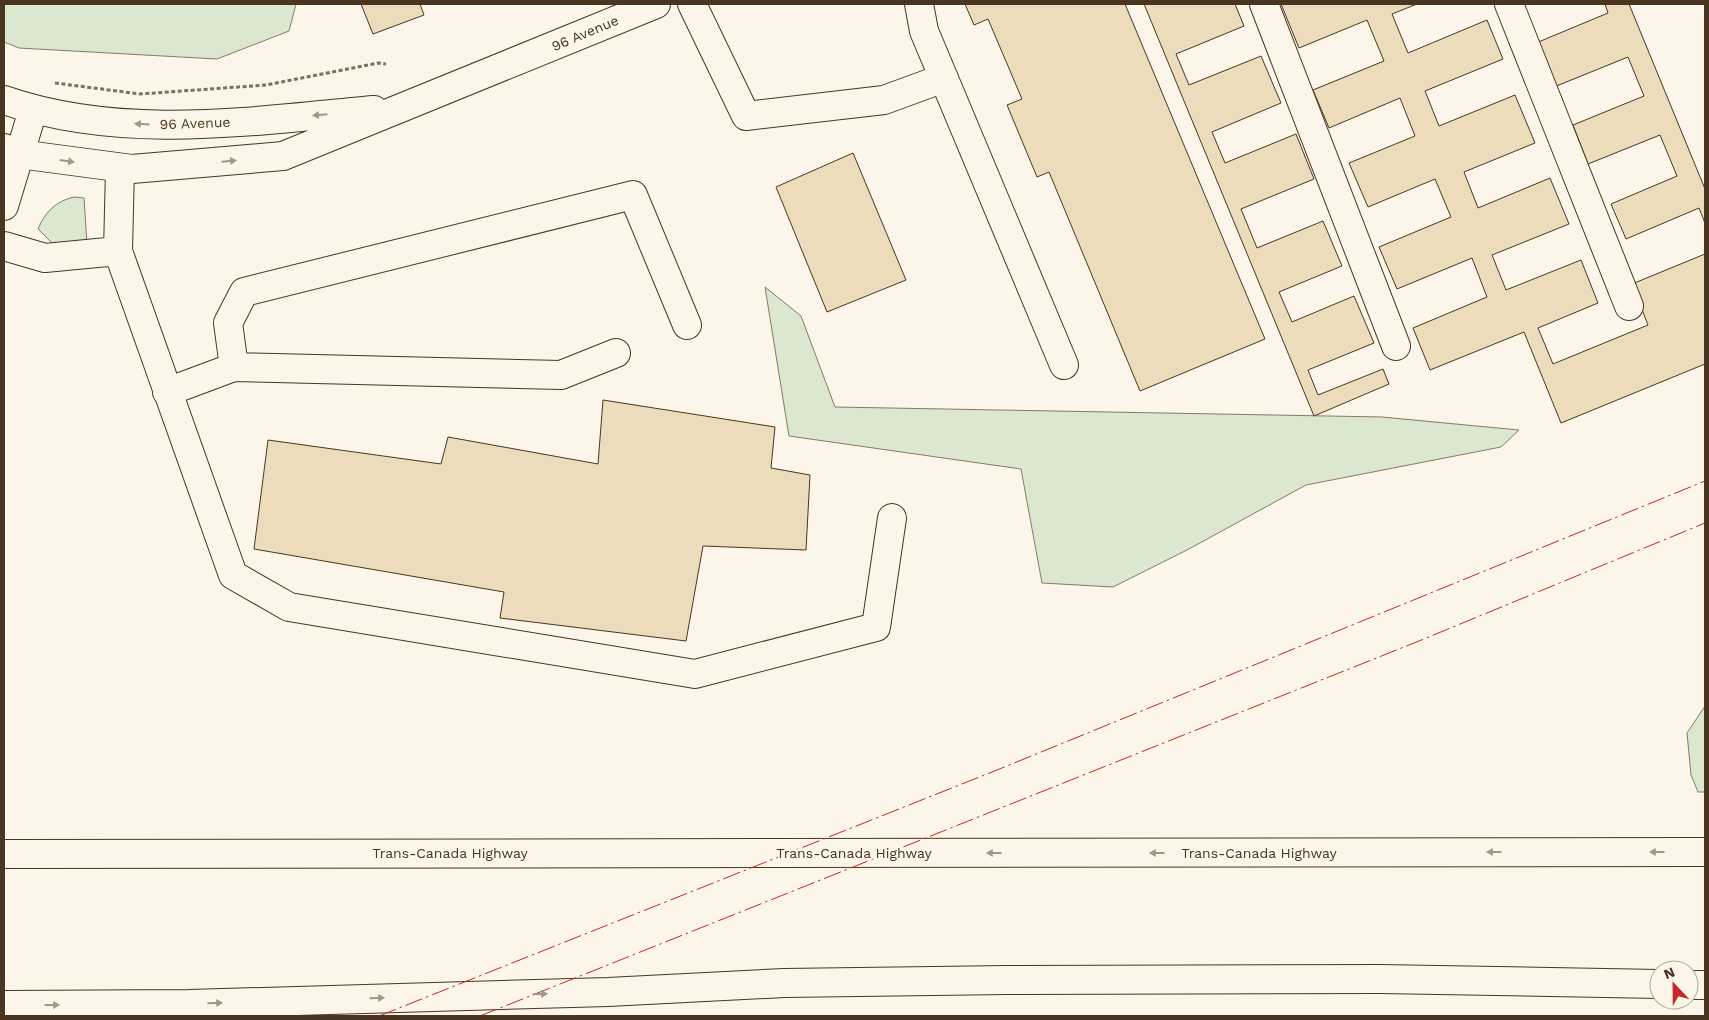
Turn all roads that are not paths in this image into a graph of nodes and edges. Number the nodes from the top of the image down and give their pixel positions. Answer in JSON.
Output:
{"nodes":[{"id":1,"x":656,"y":4,"type":"edge"},
{"id":2,"x":692,"y":4,"type":"edge"},
{"id":3,"x":919,"y":4,"type":"edge"},
{"id":4,"x":1264,"y":4,"type":"edge"},
{"id":5,"x":1509,"y":4,"type":"edge"},
{"id":6,"x":944,"y":78,"type":"junction"},
{"id":7,"x":4,"y":100,"type":"edge"},
{"id":8,"x":403,"y":107,"type":"junction"},
{"id":9,"x":33,"y":110,"type":"junction"},
{"id":10,"x":11,"y":151,"type":"edge"},
{"id":11,"x":120,"y":168,"type":"junction"},
{"id":12,"x":4,"y":206,"type":"edge"},
{"id":13,"x":4,"y":246,"type":"edge"},
{"id":14,"x":118,"y":251,"type":"junction"},
{"id":15,"x":1629,"y":306,"type":"dead end"},
{"id":16,"x":687,"y":325,"type":"dead end"},
{"id":17,"x":1396,"y":346,"type":"dead end"},
{"id":18,"x":616,"y":353,"type":"dead end"},
{"id":19,"x":1064,"y":365,"type":"dead end"},
{"id":20,"x":234,"y":367,"type":"junction"},
{"id":21,"x":167,"y":392,"type":"junction"},
{"id":22,"x":892,"y":518,"type":"dead end"},
{"id":23,"x":1705,"y":852,"type":"edge"},
{"id":24,"x":4,"y":854,"type":"edge"},
{"id":25,"x":1649,"y":984,"type":"edge"},
{"id":26,"x":4,"y":1005,"type":"edge"}],
"edges":[{"from":1,"to":8,"type":"main road","name":"96 Avenue"},
{"from":2,"to":6,"type":"main road"},
{"from":3,"to":6,"type":"main road"},
{"from":4,"to":17,"type":"main road"},
{"from":5,"to":15,"type":"main road"},
{"from":6,"to":19,"type":"main road"},
{"from":7,"to":9,"type":"main road","name":"96 Avenue"},
{"from":8,"to":9,"type":"main road","name":"96 Avenue","one_way":true},
{"from":11,"to":8,"type":"main road","name":"96 Avenue","one_way":true},
{"from":9,"to":10,"type":"main road"},
{"from":10,"to":11,"type":"main road","name":"96 Avenue","one_way":true},
{"from":10,"to":12,"type":"main road"},
{"from":11,"to":14,"type":"main road"},
{"from":13,"to":14,"type":"main road"},
{"from":14,"to":21,"type":"main road"},
{"from":16,"to":20,"type":"main road"},
{"from":18,"to":20,"type":"main road"},
{"from":20,"to":21,"type":"main road"},
{"from":21,"to":22,"type":"main road"},
{"from":23,"to":24,"type":"main road","name":"Trans-Canada Highway","one_way":true},
{"from":26,"to":25,"type":"main road","one_way":true}]}
